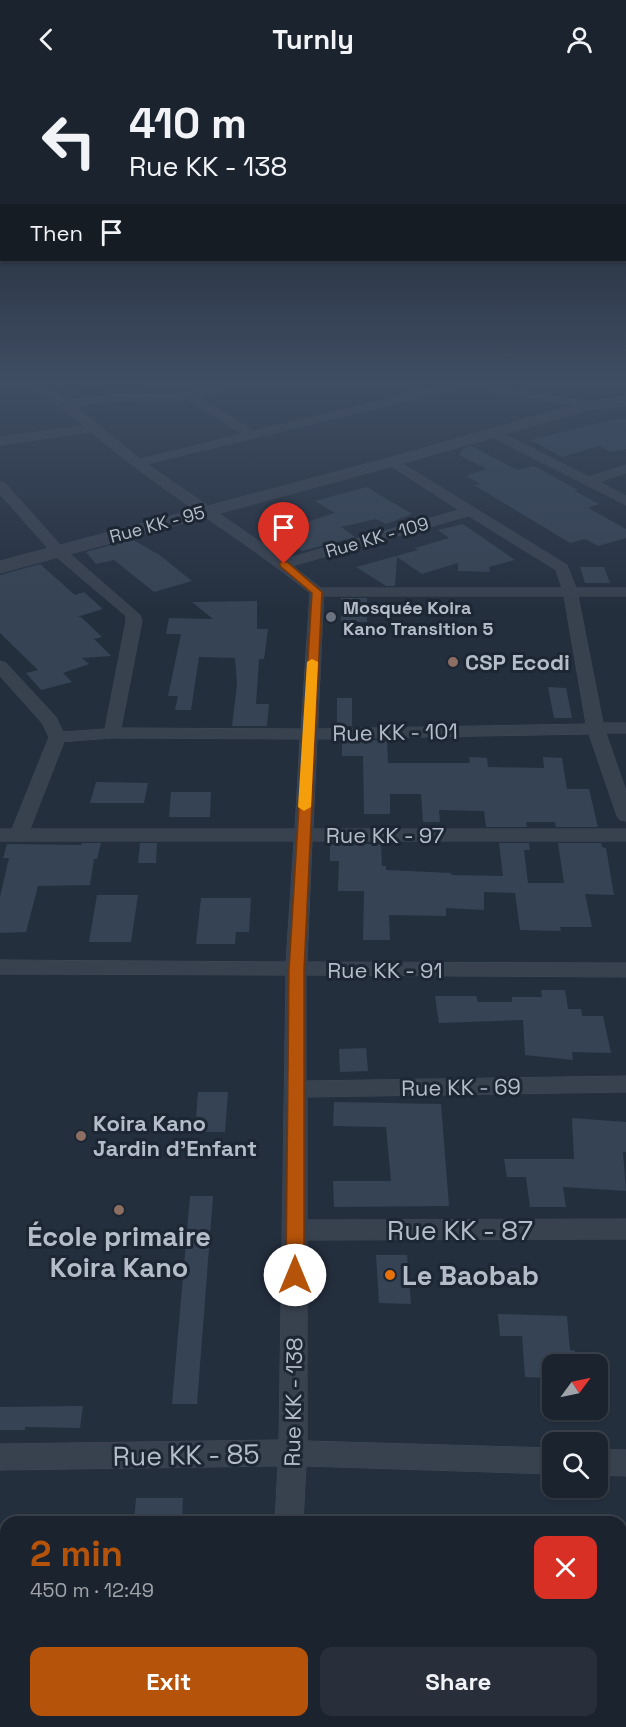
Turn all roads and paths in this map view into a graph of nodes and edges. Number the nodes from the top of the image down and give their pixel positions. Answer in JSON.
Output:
{"nodes":[{"id":1,"x":129,"y":457,"type":"edge"},
{"id":2,"x":162,"y":457,"type":"edge"},
{"id":3,"x":409,"y":457,"type":"edge"},
{"id":4,"x":541,"y":457,"type":"edge"},
{"id":5,"x":391,"y":462,"type":"junction"},
{"id":6,"x":137,"y":463,"type":"junction"},
{"id":7,"x":626,"y":470,"type":"edge"},
{"id":8,"x":588,"y":481,"type":"junction"},
{"id":9,"x":0,"y":486,"type":"edge"},
{"id":10,"x":626,"y":501,"type":"edge"},
{"id":11,"x":471,"y":511,"type":"junction"},
{"id":12,"x":204,"y":512,"type":"junction"},
{"id":13,"x":58,"y":551,"type":"junction"},
{"id":14,"x":284,"y":564,"type":"junction"},
{"id":15,"x":0,"y":567,"type":"edge"},
{"id":16,"x":570,"y":591,"type":"junction"},
{"id":17,"x":317,"y":592,"type":"junction"},
{"id":18,"x":626,"y":592,"type":"edge"},
{"id":19,"x":0,"y":666,"type":"edge"},
{"id":20,"x":595,"y":727,"type":"junction"},
{"id":21,"x":626,"y":728,"type":"edge"},
{"id":22,"x":112,"y":733,"type":"junction"},
{"id":23,"x":308,"y":734,"type":"junction"},
{"id":24,"x":57,"y":737,"type":"junction"},
{"id":25,"x":626,"y":816,"type":"edge"},
{"id":26,"x":9,"y":835,"type":"edge"},
{"id":27,"x":303,"y":835,"type":"junction"},
{"id":28,"x":626,"y":835,"type":"edge"},
{"id":29,"x":0,"y":967,"type":"edge"},
{"id":30,"x":297,"y":970,"type":"junction"},
{"id":31,"x":626,"y":970,"type":"edge"},
{"id":32,"x":626,"y":1084,"type":"edge"},
{"id":33,"x":296,"y":1089,"type":"junction"},
{"id":34,"x":626,"y":1229,"type":"edge"},
{"id":35,"x":295,"y":1230,"type":"junction"},
{"id":36,"x":293,"y":1453,"type":"junction"},
{"id":37,"x":0,"y":1457,"type":"edge"},
{"id":38,"x":542,"y":1461,"type":"edge"},
{"id":39,"x":608,"y":1462,"type":"edge"},
{"id":40,"x":626,"y":1463,"type":"edge"},
{"id":41,"x":289,"y":1516,"type":"edge"}],
"edges":[{"from":1,"to":6,"type":"street"},
{"from":2,"to":6,"type":"street"},
{"from":3,"to":5,"type":"street","name":"Rue KK - 95"},
{"from":4,"to":8,"type":"street"},
{"from":5,"to":11,"type":"street"},
{"from":5,"to":12,"type":"street","name":"Rue KK - 95"},
{"from":6,"to":12,"type":"street"},
{"from":7,"to":8,"type":"street"},
{"from":8,"to":10,"type":"street"},
{"from":9,"to":13,"type":"street"},
{"from":11,"to":14,"type":"street","name":"Rue KK - 109"},
{"from":11,"to":16,"type":"street"},
{"from":12,"to":13,"type":"street","name":"Rue KK - 95"},
{"from":12,"to":14,"type":"street"},
{"from":13,"to":15,"type":"street","name":"Rue KK - 95"},
{"from":13,"to":22,"type":"street"},
{"from":14,"to":17,"type":"street"},
{"from":16,"to":17,"type":"street"},
{"from":16,"to":18,"type":"street"},
{"from":16,"to":20,"type":"street"},
{"from":17,"to":23,"type":"street","name":"Rue KK - 138"},
{"from":19,"to":24,"type":"street"},
{"from":20,"to":21,"type":"street","name":"Rue KK - 101"},
{"from":20,"to":23,"type":"street","name":"Rue KK - 101"},
{"from":20,"to":25,"type":"street"},
{"from":22,"to":23,"type":"street","name":"Rue KK - 101"},
{"from":22,"to":24,"type":"street","name":"Rue KK - 101"},
{"from":23,"to":27,"type":"street","name":"Rue KK - 138"},
{"from":24,"to":26,"type":"street"},
{"from":26,"to":27,"type":"street","name":"Rue KK - 97"},
{"from":27,"to":28,"type":"street","name":"Rue KK - 97"},
{"from":27,"to":30,"type":"street","name":"Rue KK - 138"},
{"from":29,"to":30,"type":"street","name":"Rue KK - 91"},
{"from":30,"to":31,"type":"street","name":"Rue KK - 91"},
{"from":30,"to":33,"type":"street","name":"Rue KK - 138"},
{"from":32,"to":33,"type":"street","name":"Rue KK - 69"},
{"from":33,"to":35,"type":"street","name":"Rue KK - 138"},
{"from":34,"to":35,"type":"street","name":"Rue KK - 87"},
{"from":35,"to":36,"type":"street","name":"Rue KK - 138"},
{"from":36,"to":37,"type":"street","name":"Rue KK - 85"},
{"from":36,"to":38,"type":"street","name":"Rue KK - 85"},
{"from":36,"to":41,"type":"street","name":"Rue KK - 138"},
{"from":39,"to":40,"type":"street"}]}
